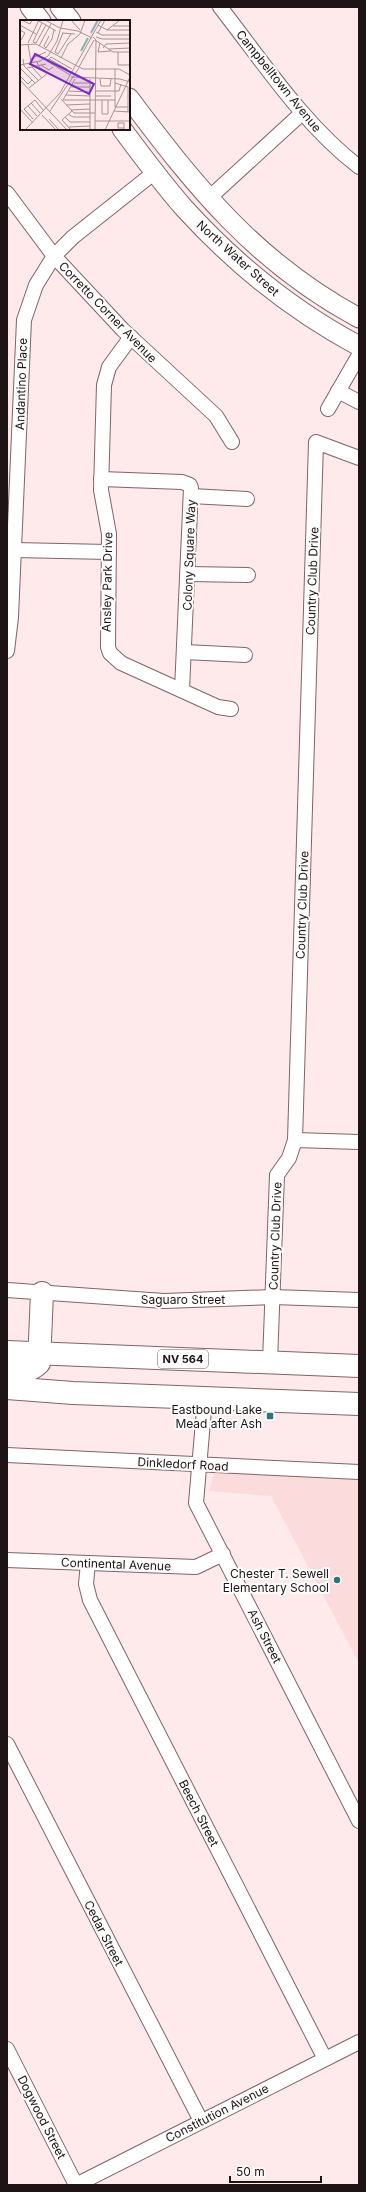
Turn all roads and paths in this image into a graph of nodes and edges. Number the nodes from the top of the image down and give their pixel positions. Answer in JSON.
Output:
{"nodes":[{"id":1,"x":30,"y":7,"type":"edge"},
{"id":2,"x":60,"y":7,"type":"edge"},
{"id":3,"x":220,"y":7,"type":"edge"},
{"id":4,"x":40,"y":20,"type":"edge"},
{"id":5,"x":70,"y":20,"type":"edge"},
{"id":6,"x":130,"y":99,"type":"edge"},
{"id":7,"x":302,"y":113,"type":"junction"},
{"id":8,"x":123,"y":130,"type":"edge"},
{"id":9,"x":359,"y":167,"type":"edge"},
{"id":10,"x":155,"y":172,"type":"junction"},
{"id":11,"x":7,"y":193,"type":"edge"},
{"id":12,"x":208,"y":199,"type":"junction"},
{"id":13,"x":54,"y":256,"type":"junction"},
{"id":14,"x":359,"y":318,"type":"edge"},
{"id":15,"x":131,"y":337,"type":"junction"},
{"id":16,"x":359,"y":346,"type":"edge"},
{"id":17,"x":359,"y":355,"type":"edge"},
{"id":18,"x":338,"y":391,"type":"junction"},
{"id":19,"x":359,"y":402,"type":"edge"},
{"id":20,"x":328,"y":409,"type":"dead end"},
{"id":21,"x":232,"y":442,"type":"dead end"},
{"id":22,"x":359,"y":458,"type":"edge"},
{"id":23,"x":12,"y":466,"type":"edge"},
{"id":24,"x":101,"y":479,"type":"junction"},
{"id":25,"x":191,"y":496,"type":"junction"},
{"id":26,"x":247,"y":499,"type":"dead end"},
{"id":27,"x":14,"y":550,"type":"junction"},
{"id":28,"x":109,"y":552,"type":"junction"},
{"id":29,"x":188,"y":574,"type":"junction"},
{"id":30,"x":248,"y":575,"type":"dead end"},
{"id":31,"x":7,"y":651,"type":"edge"},
{"id":32,"x":185,"y":652,"type":"junction"},
{"id":33,"x":245,"y":655,"type":"dead end"},
{"id":34,"x":182,"y":690,"type":"junction"},
{"id":35,"x":231,"y":709,"type":"dead end"},
{"id":36,"x":295,"y":1140,"type":"junction"},
{"id":37,"x":359,"y":1142,"type":"edge"},
{"id":38,"x":7,"y":1290,"type":"edge"},
{"id":39,"x":42,"y":1293,"type":"junction"},
{"id":40,"x":272,"y":1297,"type":"junction"},
{"id":41,"x":359,"y":1300,"type":"edge"},
{"id":42,"x":7,"y":1352,"type":"edge"},
{"id":43,"x":40,"y":1354,"type":"junction"},
{"id":44,"x":270,"y":1362,"type":"junction"},
{"id":45,"x":359,"y":1366,"type":"edge"},
{"id":46,"x":7,"y":1370,"type":"edge"},
{"id":47,"x":7,"y":1388,"type":"edge"},
{"id":48,"x":205,"y":1398,"type":"junction"},
{"id":49,"x":359,"y":1404,"type":"edge"},
{"id":50,"x":7,"y":1455,"type":"edge"},
{"id":51,"x":198,"y":1465,"type":"junction"},
{"id":52,"x":359,"y":1472,"type":"edge"},
{"id":53,"x":223,"y":1554,"type":"junction"},
{"id":54,"x":7,"y":1560,"type":"edge"},
{"id":55,"x":88,"y":1563,"type":"junction"},
{"id":56,"x":7,"y":1744,"type":"edge"},
{"id":57,"x":359,"y":1821,"type":"edge"},
{"id":58,"x":359,"y":2042,"type":"edge"},
{"id":59,"x":7,"y":2049,"type":"edge"},
{"id":60,"x":325,"y":2059,"type":"junction"},
{"id":61,"x":201,"y":2121,"type":"junction"},
{"id":62,"x":76,"y":2185,"type":"edge"}],
"edges":[{"from":1,"to":4,"type":"main road"},
{"from":2,"to":5,"type":"main road"},
{"from":3,"to":7,"type":"street","name":"Campbelltown Avenue"},
{"from":6,"to":12,"type":"main road","name":"North Water Street"},
{"from":7,"to":9,"type":"street","name":"Campbelltown Avenue"},
{"from":7,"to":12,"type":"street"},
{"from":8,"to":10,"type":"main road","name":"North Water Street"},
{"from":10,"to":13,"type":"street","name":"Andantino Place"},
{"from":10,"to":16,"type":"main road","name":"North Water Street"},
{"from":11,"to":13,"type":"street","name":"Corretto Corner Avenue"},
{"from":12,"to":14,"type":"main road","name":"North Water Street"},
{"from":13,"to":15,"type":"street","name":"Corretto Corner Avenue"},
{"from":13,"to":23,"type":"street","name":"Andantino Place"},
{"from":15,"to":21,"type":"street","name":"Corretto Corner Avenue"},
{"from":15,"to":24,"type":"street","name":"Ansley Park Drive"},
{"from":17,"to":18,"type":"street"},
{"from":18,"to":19,"type":"street"},
{"from":18,"to":20,"type":"street"},
{"from":22,"to":36,"type":"street","name":"Country Club Drive"},
{"from":23,"to":27,"type":"street","name":"Andantino Place"},
{"from":24,"to":25,"type":"street","name":"Colony Square Way"},
{"from":24,"to":28,"type":"street","name":"Ansley Park Drive"},
{"from":25,"to":26,"type":"street"},
{"from":25,"to":29,"type":"street","name":"Colony Square Way"},
{"from":27,"to":28,"type":"street"},
{"from":27,"to":31,"type":"street","name":"Andantino Place"},
{"from":28,"to":34,"type":"street","name":"Ansley Park Drive"},
{"from":29,"to":30,"type":"street"},
{"from":29,"to":32,"type":"street","name":"Colony Square Way"},
{"from":32,"to":33,"type":"street"},
{"from":32,"to":34,"type":"street","name":"Colony Square Way"},
{"from":34,"to":35,"type":"street","name":"Ansley Park Drive"},
{"from":36,"to":37,"type":"street"},
{"from":36,"to":40,"type":"street","name":"Country Club Drive"},
{"from":38,"to":39,"type":"street","name":"Saguaro Street"},
{"from":39,"to":40,"type":"street","name":"Saguaro Street"},
{"from":39,"to":43,"type":"main road"},
{"from":40,"to":41,"type":"street","name":"Saguaro Street"},
{"from":40,"to":44,"type":"street","name":"Country Club Drive"},
{"from":42,"to":43,"type":"main road","number":"NV 564"},
{"from":43,"to":44,"type":"main road","number":"NV 564"},
{"from":43,"to":46,"type":"main road"},
{"from":44,"to":45,"type":"main road","number":"NV 564"},
{"from":47,"to":48,"type":"main road"},
{"from":48,"to":49,"type":"main road"},
{"from":48,"to":51,"type":"street","name":"Ash Street"},
{"from":50,"to":51,"type":"street","name":"Dinkledorf Road"},
{"from":51,"to":52,"type":"street","name":"Dinkledorf Road"},
{"from":51,"to":53,"type":"street","name":"Ash Street"},
{"from":53,"to":55,"type":"street","name":"Continental Avenue"},
{"from":53,"to":57,"type":"street","name":"Ash Street"},
{"from":54,"to":55,"type":"street","name":"Continental Avenue"},
{"from":55,"to":60,"type":"street","name":"Beech Street"},
{"from":56,"to":61,"type":"street","name":"Cedar Street"},
{"from":58,"to":60,"type":"street","name":"Constitution Avenue"},
{"from":59,"to":62,"type":"street","name":"Dogwood Street"},
{"from":60,"to":61,"type":"street","name":"Constitution Avenue"},
{"from":61,"to":62,"type":"street","name":"Constitution Avenue"}]}
